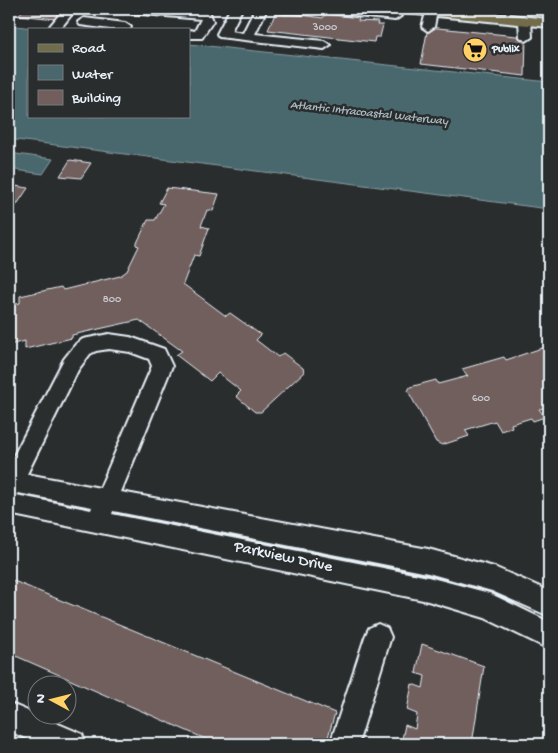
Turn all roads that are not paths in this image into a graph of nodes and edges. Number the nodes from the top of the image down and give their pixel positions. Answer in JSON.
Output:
{"nodes":[{"id":1,"x":70,"y":9,"type":"edge"},
{"id":2,"x":131,"y":9,"type":"edge"},
{"id":3,"x":137,"y":9,"type":"edge"},
{"id":4,"x":236,"y":9,"type":"edge"},
{"id":5,"x":261,"y":9,"type":"edge"},
{"id":6,"x":285,"y":9,"type":"edge"},
{"id":7,"x":314,"y":9,"type":"edge"},
{"id":8,"x":322,"y":9,"type":"edge"},
{"id":9,"x":399,"y":11,"type":"edge"},
{"id":10,"x":431,"y":11,"type":"junction"},
{"id":11,"x":549,"y":11,"type":"edge"},
{"id":12,"x":527,"y":15,"type":"edge"},
{"id":13,"x":84,"y":22,"type":"dead end"},
{"id":14,"x":549,"y":23,"type":"edge"},
{"id":15,"x":56,"y":26,"type":"dead end"},
{"id":16,"x":129,"y":27,"type":"edge"},
{"id":17,"x":428,"y":27,"type":"dead end"},
{"id":18,"x":392,"y":32,"type":"dead end"},
{"id":19,"x":190,"y":34,"type":"edge"},
{"id":20,"x":247,"y":37,"type":"junction"},
{"id":21,"x":526,"y":37,"type":"dead end"},
{"id":22,"x":324,"y":45,"type":"dead end"},
{"id":23,"x":10,"y":488,"type":"edge"},
{"id":24,"x":102,"y":510,"type":"junction"},
{"id":25,"x":549,"y":604,"type":"edge"},
{"id":26,"x":547,"y":626,"type":"edge"},
{"id":27,"x":378,"y":637,"type":"dead end"},
{"id":28,"x":9,"y":717,"type":"edge"},
{"id":29,"x":72,"y":744,"type":"edge"},
{"id":30,"x":344,"y":744,"type":"edge"}],
"edges":[{"from":1,"to":15,"type":"street"},
{"from":2,"to":3,"type":"street"},
{"from":3,"to":16,"type":"street"},
{"from":3,"to":19,"type":"street"},
{"from":4,"to":20,"type":"street"},
{"from":5,"to":20,"type":"street"},
{"from":6,"to":7,"type":"street"},
{"from":8,"to":9,"type":"street"},
{"from":9,"to":10,"type":"main road"},
{"from":9,"to":18,"type":"street"},
{"from":10,"to":12,"type":"main road"},
{"from":10,"to":17,"type":"street"},
{"from":11,"to":12,"type":"main road"},
{"from":12,"to":14,"type":"main road"},
{"from":12,"to":21,"type":"street"},
{"from":13,"to":16,"type":"street"},
{"from":20,"to":22,"type":"street"},
{"from":23,"to":24,"type":"street","name":"Parkview Drive"},
{"from":23,"to":24,"type":"street"},
{"from":24,"to":25,"type":"street","name":"Parkview Drive"},
{"from":24,"to":26,"type":"street","name":"Parkview Drive"},
{"from":27,"to":30,"type":"street"},
{"from":28,"to":29,"type":"street"}]}
